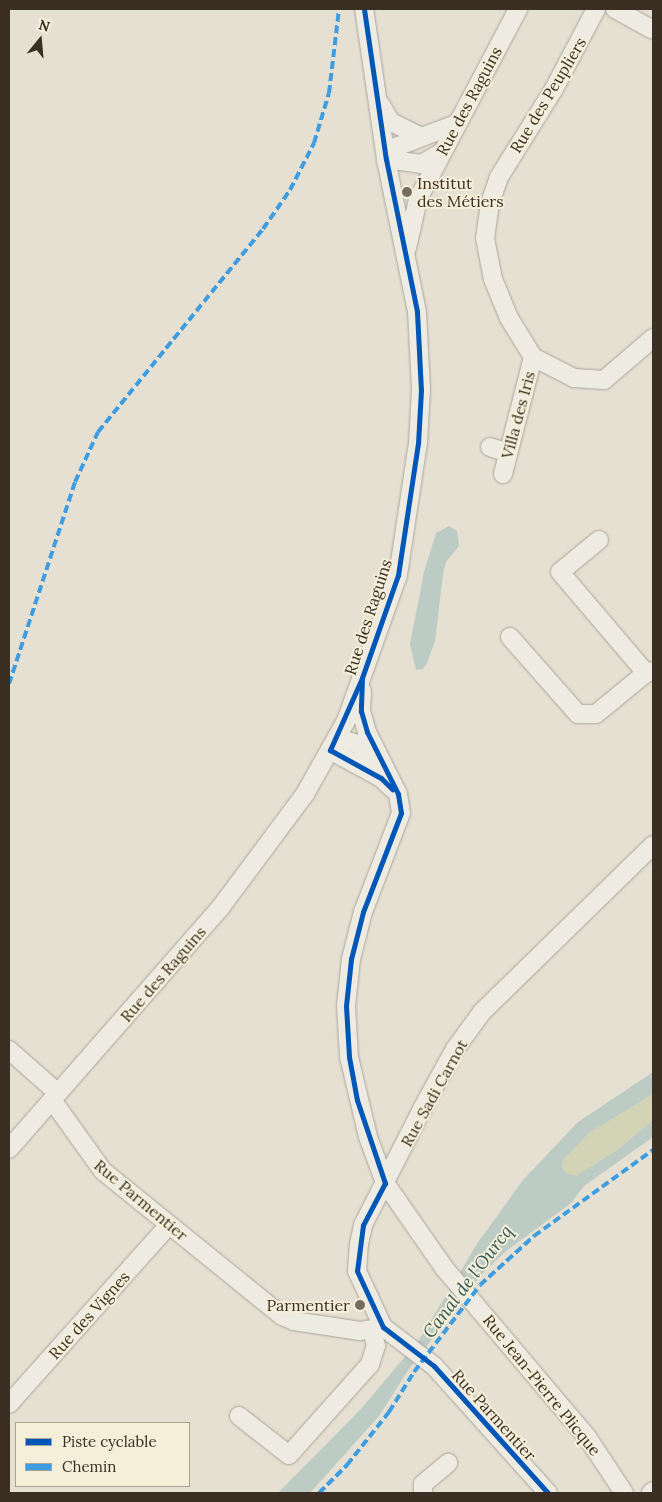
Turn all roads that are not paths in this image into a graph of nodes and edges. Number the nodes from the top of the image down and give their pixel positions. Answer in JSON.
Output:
{"nodes":[{"id":1,"x":364,"y":9,"type":"edge"},
{"id":2,"x":518,"y":9,"type":"edge"},
{"id":3,"x":596,"y":9,"type":"edge"},
{"id":4,"x":615,"y":9,"type":"edge"},
{"id":5,"x":653,"y":30,"type":"edge"},
{"id":6,"x":378,"y":100,"type":"junction"},
{"id":7,"x":456,"y":124,"type":"junction"},
{"id":8,"x":420,"y":136,"type":"junction"},
{"id":9,"x":441,"y":153,"type":"junction"},
{"id":10,"x":386,"y":159,"type":"junction"},
{"id":11,"x":406,"y":251,"type":"junction"},
{"id":12,"x":653,"y":338,"type":"edge"},
{"id":13,"x":533,"y":357,"type":"junction"},
{"id":14,"x":490,"y":448,"type":"dead end"},
{"id":15,"x":508,"y":453,"type":"junction"},
{"id":16,"x":502,"y":474,"type":"dead end"},
{"id":17,"x":599,"y":540,"type":"dead end"},
{"id":18,"x":510,"y":637,"type":"dead end"},
{"id":19,"x":649,"y":672,"type":"edge"},
{"id":20,"x":362,"y":678,"type":"junction"},
{"id":21,"x":333,"y":744,"type":"junction"},
{"id":22,"x":389,"y":776,"type":"junction"},
{"id":23,"x":398,"y":794,"type":"junction"},
{"id":24,"x":653,"y":845,"type":"edge"},
{"id":25,"x":9,"y":1050,"type":"edge"},
{"id":26,"x":55,"y":1096,"type":"junction"},
{"id":27,"x":9,"y":1149,"type":"edge"},
{"id":28,"x":385,"y":1183,"type":"junction"},
{"id":29,"x":169,"y":1225,"type":"junction"},
{"id":30,"x":383,"y":1332,"type":"junction"},
{"id":31,"x":9,"y":1404,"type":"edge"},
{"id":32,"x":239,"y":1416,"type":"dead end"},
{"id":33,"x":448,"y":1462,"type":"dead end"},
{"id":34,"x":422,"y":1493,"type":"edge"},
{"id":35,"x":548,"y":1493,"type":"edge"},
{"id":36,"x":624,"y":1493,"type":"edge"}],
"edges":[{"from":1,"to":6,"type":"street","name":"Rue des Raguins"},
{"from":2,"to":7,"type":"street","name":"Rue des Raguins"},
{"from":3,"to":13,"type":"street","name":"Rue des Peupliers"},
{"from":4,"to":5,"type":"street"},
{"from":6,"to":8,"type":"street"},
{"from":6,"to":10,"type":"street","name":"Rue des Raguins"},
{"from":7,"to":8,"type":"street"},
{"from":7,"to":9,"type":"street","name":"Rue des Raguins"},
{"from":8,"to":10,"type":"street"},
{"from":9,"to":10,"type":"street"},
{"from":9,"to":11,"type":"street","name":"Rue des Raguins"},
{"from":10,"to":11,"type":"street","name":"Rue des Raguins"},
{"from":11,"to":20,"type":"street","name":"Rue des Raguins"},
{"from":12,"to":13,"type":"street"},
{"from":13,"to":15,"type":"street","name":"Villa des Iris"},
{"from":14,"to":15,"type":"street"},
{"from":15,"to":16,"type":"street","name":"Villa des Iris"},
{"from":17,"to":19,"type":"street"},
{"from":18,"to":19,"type":"street"},
{"from":20,"to":21,"type":"street","name":"Rue des Raguins"},
{"from":20,"to":22,"type":"street"},
{"from":21,"to":22,"type":"street"},
{"from":21,"to":23,"type":"street"},
{"from":21,"to":26,"type":"street","name":"Rue des Raguins"},
{"from":22,"to":23,"type":"street"},
{"from":23,"to":28,"type":"street","name":"Rue Jean-Pierre Plicque"},
{"from":24,"to":28,"type":"street","name":"Rue Sadi Carnot"},
{"from":25,"to":26,"type":"street","name":"Rue Parmentier"},
{"from":26,"to":27,"type":"street","name":"Rue des Raguins"},
{"from":26,"to":29,"type":"street","name":"Rue Parmentier"},
{"from":28,"to":30,"type":"street","name":"Rue Sadi Carnot"},
{"from":28,"to":36,"type":"street","name":"Rue Jean-Pierre Plicque"},
{"from":29,"to":30,"type":"street","name":"Rue Parmentier"},
{"from":29,"to":31,"type":"street","name":"Rue des Vignes"},
{"from":30,"to":32,"type":"street"},
{"from":30,"to":35,"type":"street","name":"Rue Parmentier"},
{"from":33,"to":34,"type":"street"}]}
